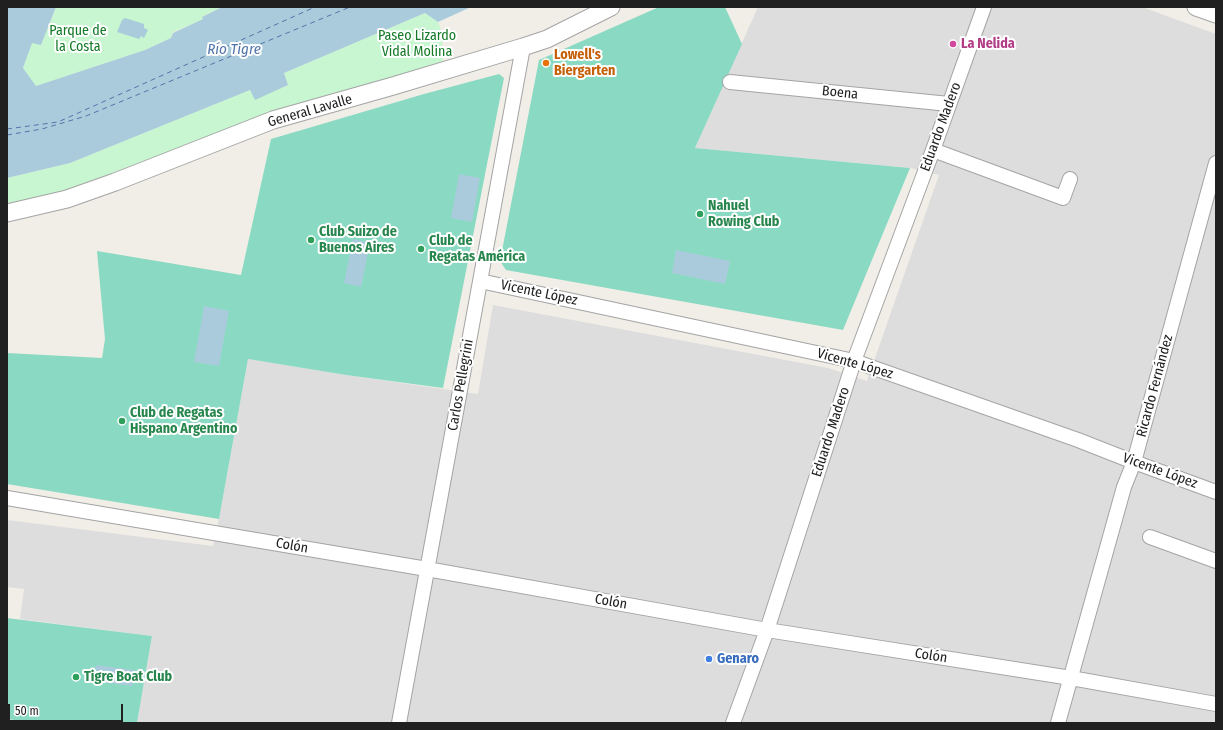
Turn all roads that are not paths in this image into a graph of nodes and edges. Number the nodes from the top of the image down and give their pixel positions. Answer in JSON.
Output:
{"nodes":[{"id":1,"x":611,"y":7,"type":"edge"},
{"id":2,"x":984,"y":7,"type":"edge"},
{"id":3,"x":1196,"y":7,"type":"edge"},
{"id":4,"x":1216,"y":14,"type":"edge"},
{"id":5,"x":524,"y":48,"type":"junction"},
{"id":6,"x":730,"y":82,"type":"dead end"},
{"id":7,"x":949,"y":104,"type":"junction"},
{"id":8,"x":933,"y":150,"type":"junction"},
{"id":9,"x":1216,"y":163,"type":"edge"},
{"id":10,"x":1070,"y":179,"type":"dead end"},
{"id":11,"x":7,"y":213,"type":"edge"},
{"id":12,"x":480,"y":281,"type":"junction"},
{"id":13,"x":854,"y":361,"type":"junction"},
{"id":14,"x":1134,"y":462,"type":"junction"},
{"id":15,"x":1216,"y":492,"type":"edge"},
{"id":16,"x":7,"y":498,"type":"edge"},
{"id":17,"x":1150,"y":537,"type":"dead end"},
{"id":18,"x":1216,"y":561,"type":"edge"},
{"id":19,"x":427,"y":568,"type":"junction"},
{"id":20,"x":767,"y":630,"type":"junction"},
{"id":21,"x":1071,"y":678,"type":"junction"},
{"id":22,"x":1216,"y":704,"type":"edge"},
{"id":23,"x":398,"y":723,"type":"edge"},
{"id":24,"x":733,"y":723,"type":"edge"},
{"id":25,"x":1058,"y":723,"type":"edge"}],
"edges":[{"from":1,"to":5,"type":"street","name":"General Lavalle"},
{"from":2,"to":7,"type":"street","name":"Eduardo Madero"},
{"from":3,"to":4,"type":"street"},
{"from":5,"to":11,"type":"street","name":"General Lavalle"},
{"from":5,"to":12,"type":"street","name":"Carlos Pellegrini"},
{"from":6,"to":7,"type":"street","name":"Boena"},
{"from":7,"to":8,"type":"street","name":"Eduardo Madero"},
{"from":8,"to":10,"type":"street"},
{"from":8,"to":13,"type":"street","name":"Eduardo Madero"},
{"from":9,"to":14,"type":"street","name":"Ricardo Fernández"},
{"from":12,"to":13,"type":"street","name":"Vicente López"},
{"from":12,"to":19,"type":"street","name":"Carlos Pellegrini"},
{"from":13,"to":14,"type":"street","name":"Vicente López"},
{"from":13,"to":20,"type":"street","name":"Eduardo Madero"},
{"from":14,"to":15,"type":"street","name":"Vicente López"},
{"from":14,"to":21,"type":"street","name":"Ricardo Fernández"},
{"from":16,"to":19,"type":"street","name":"Colón"},
{"from":17,"to":18,"type":"street"},
{"from":19,"to":20,"type":"street","name":"Colón"},
{"from":19,"to":23,"type":"street","name":"Carlos Pellegrini"},
{"from":20,"to":21,"type":"street","name":"Colón"},
{"from":20,"to":24,"type":"street","name":"Eduardo Madero"},
{"from":21,"to":22,"type":"street","name":"Colón"},
{"from":21,"to":25,"type":"street","name":"Ricardo Fernández"}]}
